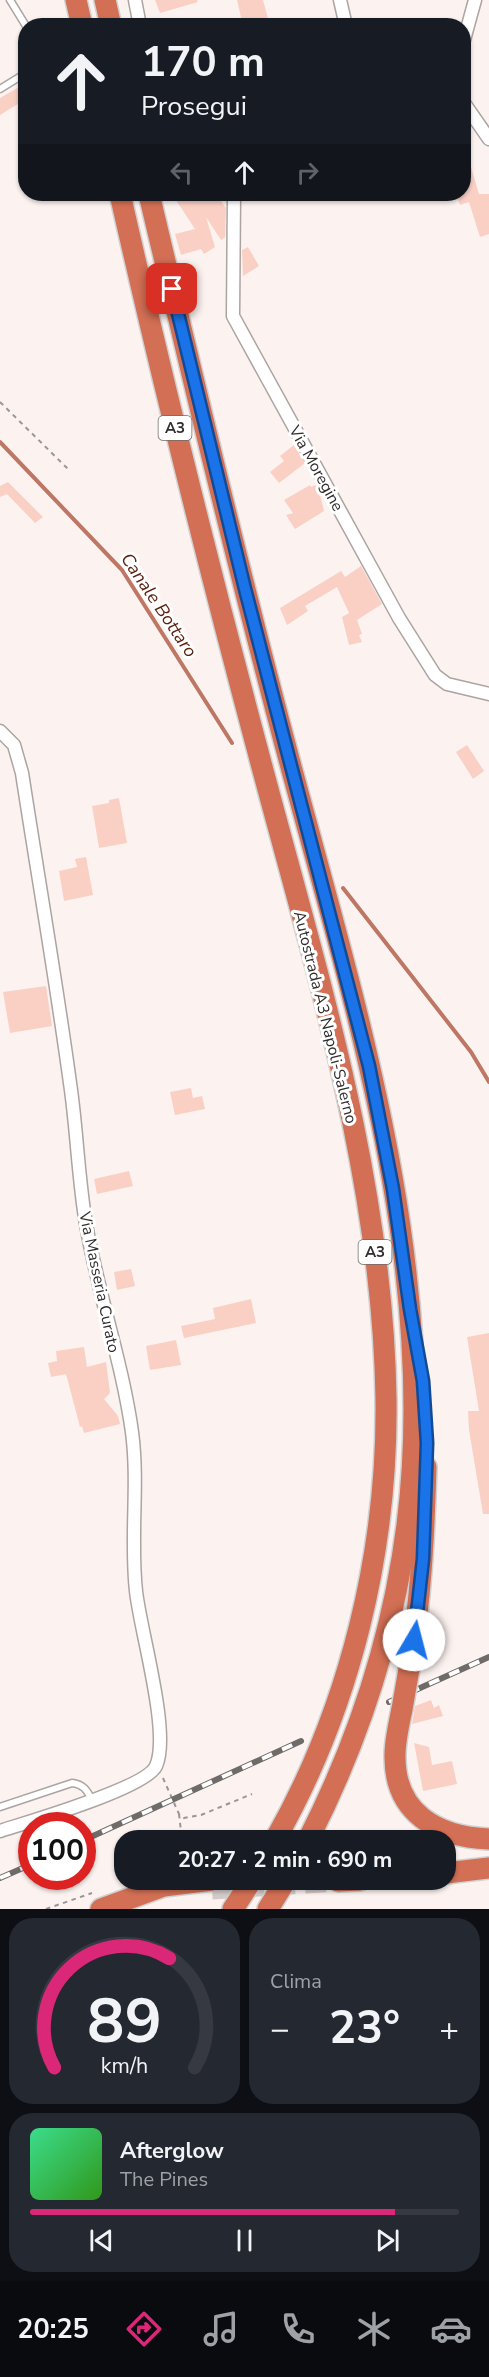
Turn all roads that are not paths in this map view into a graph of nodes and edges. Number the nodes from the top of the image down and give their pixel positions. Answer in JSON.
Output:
{"nodes":[{"id":1,"x":10,"y":0,"type":"edge"},
{"id":2,"x":76,"y":0,"type":"edge"},
{"id":3,"x":105,"y":0,"type":"edge"},
{"id":4,"x":135,"y":0,"type":"edge"},
{"id":5,"x":340,"y":0,"type":"edge"},
{"id":6,"x":475,"y":0,"type":"edge"},
{"id":7,"x":21,"y":18,"type":"edge"},
{"id":8,"x":80,"y":18,"type":"edge"},
{"id":9,"x":109,"y":18,"type":"edge"},
{"id":10,"x":138,"y":18,"type":"edge"},
{"id":11,"x":344,"y":18,"type":"edge"},
{"id":12,"x":470,"y":18,"type":"edge"},
{"id":13,"x":18,"y":78,"type":"edge"},
{"id":14,"x":0,"y":89,"type":"edge"},
{"id":15,"x":471,"y":113,"type":"edge"},
{"id":16,"x":489,"y":139,"type":"edge"},
{"id":17,"x":122,"y":201,"type":"edge"},
{"id":18,"x":151,"y":201,"type":"edge"},
{"id":19,"x":234,"y":201,"type":"edge"},
{"id":20,"x":489,"y":694,"type":"edge"},
{"id":21,"x":0,"y":731,"type":"edge"},
{"id":22,"x":410,"y":1309,"type":"junction"},
{"id":23,"x":92,"y":1800,"type":"junction"},
{"id":24,"x":0,"y":1807,"type":"edge"},
{"id":25,"x":280,"y":1830,"type":"edge"},
{"id":26,"x":313,"y":1830,"type":"edge"},
{"id":27,"x":0,"y":1831,"type":"edge"},
{"id":28,"x":489,"y":1839,"type":"edge"},
{"id":29,"x":489,"y":1860,"type":"edge"},
{"id":30,"x":456,"y":1863,"type":"edge"},
{"id":31,"x":489,"y":1868,"type":"edge"},
{"id":32,"x":456,"y":1873,"type":"edge"},
{"id":33,"x":146,"y":1890,"type":"edge"},
{"id":34,"x":187,"y":1890,"type":"tunnel mouth"},
{"id":35,"x":245,"y":1890,"type":"edge"},
{"id":36,"x":280,"y":1890,"type":"edge"},
{"id":37,"x":97,"y":1901,"type":"edge"},
{"id":38,"x":124,"y":1909,"type":"edge"},
{"id":39,"x":233,"y":1909,"type":"edge"},
{"id":40,"x":268,"y":1909,"type":"edge"}],
"edges":[{"from":1,"to":7,"type":"lane"},
{"from":2,"to":8,"type":"highway"},
{"from":3,"to":9,"type":"highway"},
{"from":4,"to":10,"type":"street"},
{"from":5,"to":11,"type":"street"},
{"from":6,"to":12,"type":"street"},
{"from":13,"to":14,"type":"lane"},
{"from":15,"to":16,"type":"street"},
{"from":17,"to":25,"type":"highway","name":"Autostrada A3 Napoli-Salerno","number":"A3"},
{"from":18,"to":22,"type":"highway","name":"Autostrada A3 Napoli-Salerno","number":"A3"},
{"from":19,"to":20,"type":"street","name":"Via Moregine"},
{"from":21,"to":23,"type":"street","name":"Via Masseria Curato"},
{"from":22,"to":26,"type":"highway","name":"Autostrada A3 Napoli-Salerno","number":"A3"},
{"from":22,"to":28,"type":"highway","bridge":true},
{"from":23,"to":24,"type":"lane"},
{"from":23,"to":27,"type":"street"},
{"from":29,"to":30,"type":"highway"},
{"from":31,"to":32,"type":"highway"},
{"from":33,"to":37,"type":"highway"},
{"from":34,"to":38,"type":"highway"},
{"from":35,"to":39,"type":"highway"},
{"from":36,"to":40,"type":"highway"}]}
